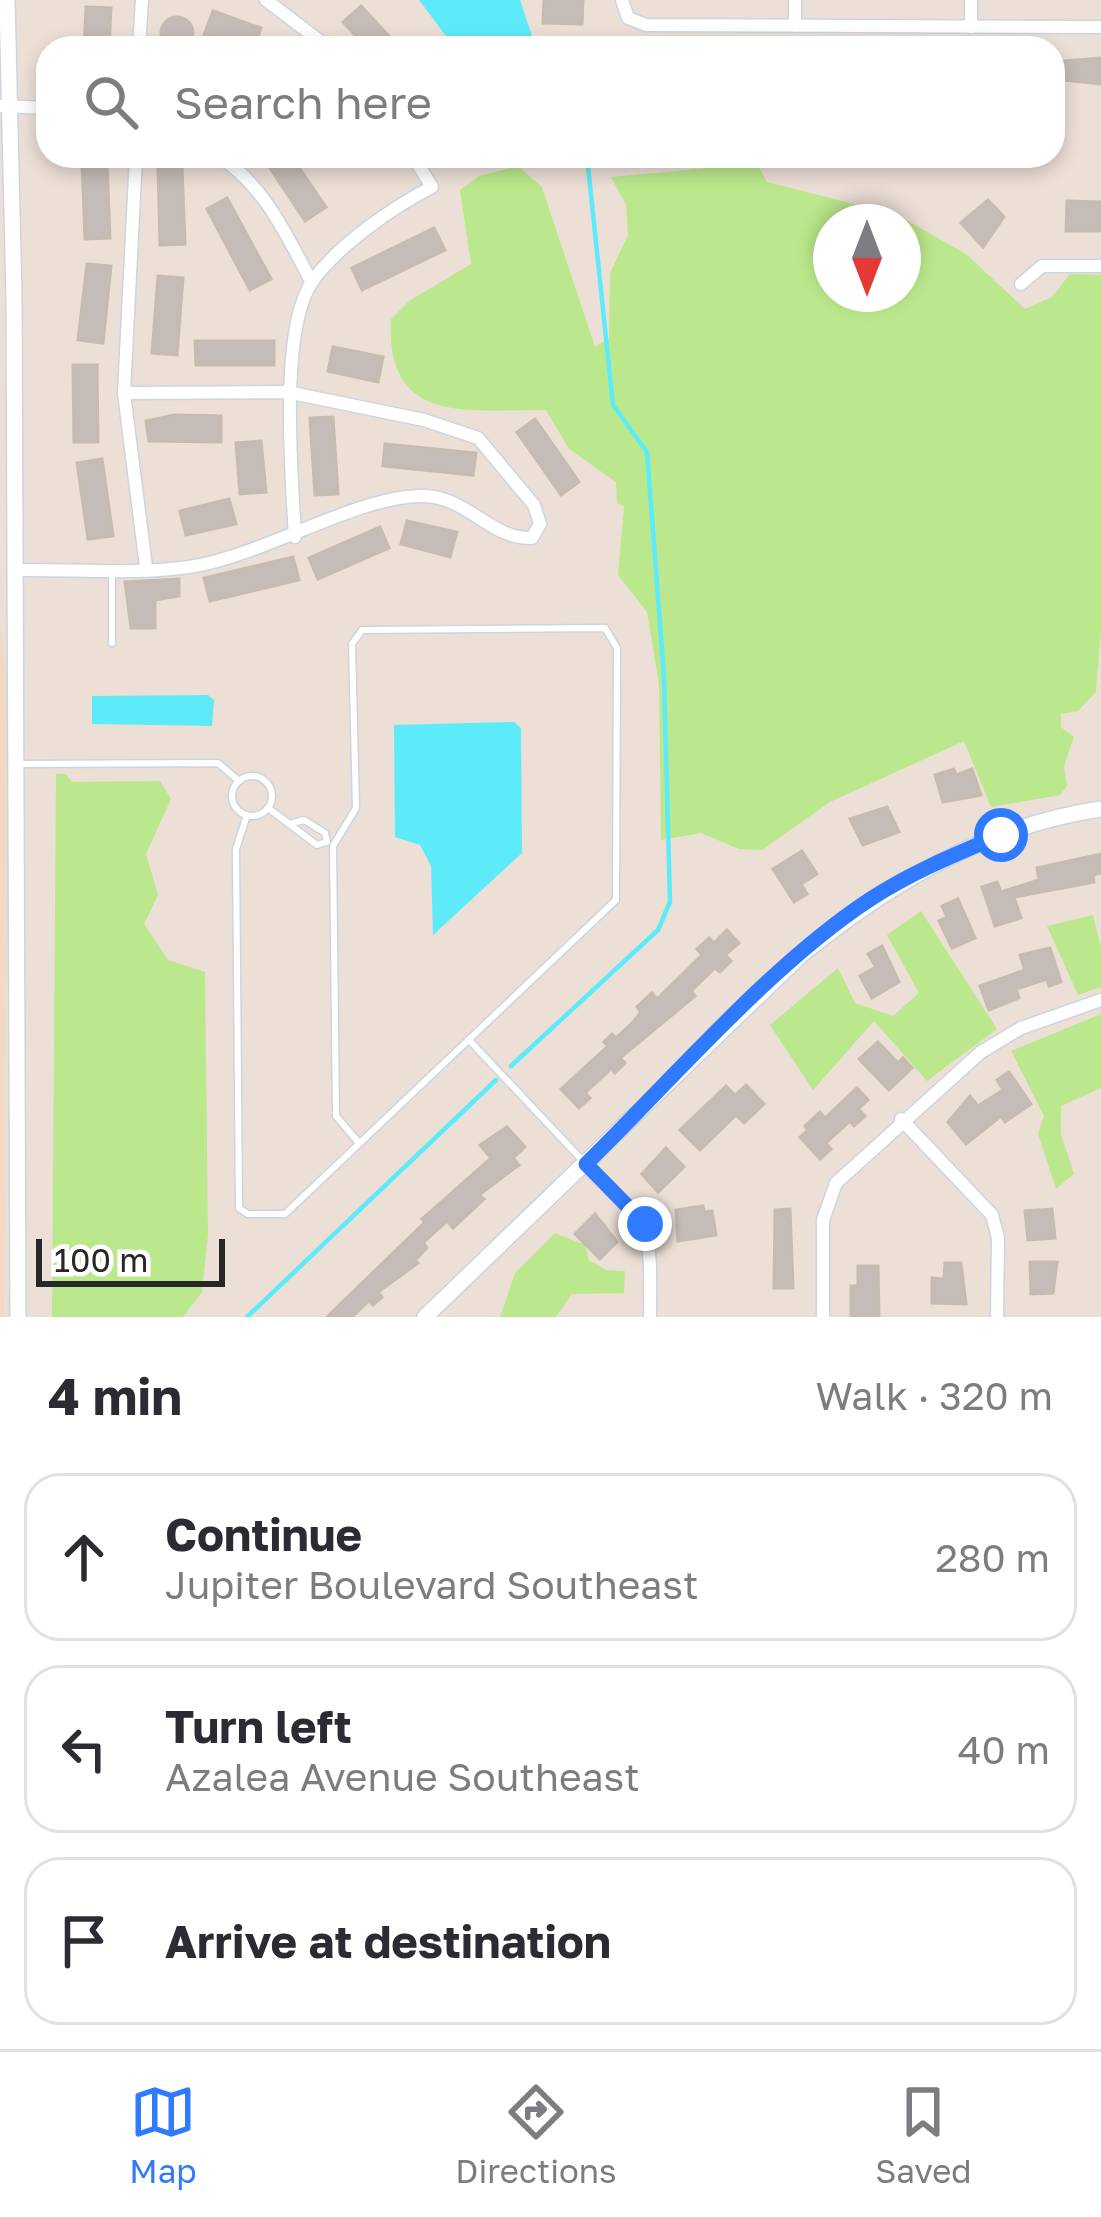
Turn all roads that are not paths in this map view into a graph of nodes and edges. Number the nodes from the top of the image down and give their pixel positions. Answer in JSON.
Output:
{"nodes":[{"id":1,"x":7,"y":0,"type":"edge"},
{"id":2,"x":142,"y":0,"type":"edge"},
{"id":3,"x":266,"y":0,"type":"edge"},
{"id":4,"x":622,"y":0,"type":"edge"},
{"id":5,"x":795,"y":0,"type":"edge"},
{"id":6,"x":971,"y":0,"type":"edge"},
{"id":7,"x":795,"y":26,"type":"junction"},
{"id":8,"x":971,"y":27,"type":"junction"},
{"id":9,"x":1101,"y":27,"type":"edge"},
{"id":10,"x":140,"y":36,"type":"edge"},
{"id":11,"x":313,"y":36,"type":"edge"},
{"id":12,"x":6,"y":106,"type":"edge"},
{"id":13,"x":36,"y":107,"type":"edge"},
{"id":14,"x":135,"y":168,"type":"edge"},
{"id":15,"x":237,"y":168,"type":"edge"},
{"id":16,"x":420,"y":168,"type":"edge"},
{"id":17,"x":1101,"y":266,"type":"edge"},
{"id":18,"x":311,"y":281,"type":"junction"},
{"id":19,"x":1021,"y":284,"type":"dead end"},
{"id":20,"x":287,"y":392,"type":"junction"},
{"id":21,"x":124,"y":393,"type":"junction"},
{"id":22,"x":295,"y":537,"type":"junction"},
{"id":23,"x":146,"y":567,"type":"junction"},
{"id":24,"x":112,"y":568,"type":"junction"},
{"id":25,"x":15,"y":569,"type":"junction"},
{"id":26,"x":112,"y":643,"type":"dead end"},
{"id":27,"x":16,"y":764,"type":"junction"},
{"id":28,"x":239,"y":781,"type":"junction"},
{"id":29,"x":268,"y":808,"type":"junction"},
{"id":30,"x":1101,"y":809,"type":"edge"},
{"id":31,"x":247,"y":815,"type":"junction"},
{"id":32,"x":293,"y":823,"type":"junction"},
{"id":33,"x":330,"y":844,"type":"junction"},
{"id":34,"x":1101,"y":1000,"type":"edge"},
{"id":35,"x":469,"y":1040,"type":"junction"},
{"id":36,"x":902,"y":1119,"type":"junction"},
{"id":37,"x":358,"y":1143,"type":"junction"},
{"id":38,"x":586,"y":1164,"type":"junction"},
{"id":39,"x":431,"y":1315,"type":"edge"},
{"id":40,"x":18,"y":1317,"type":"edge"},
{"id":41,"x":650,"y":1317,"type":"edge"},
{"id":42,"x":823,"y":1317,"type":"edge"},
{"id":43,"x":997,"y":1317,"type":"edge"}],
"edges":[{"from":1,"to":12,"type":"street"},
{"from":2,"to":10,"type":"street"},
{"from":3,"to":11,"type":"street"},
{"from":4,"to":7,"type":"street"},
{"from":5,"to":7,"type":"street"},
{"from":6,"to":8,"type":"street"},
{"from":7,"to":8,"type":"street"},
{"from":8,"to":9,"type":"street"},
{"from":12,"to":13,"type":"street"},
{"from":12,"to":25,"type":"street"},
{"from":14,"to":21,"type":"street"},
{"from":15,"to":18,"type":"street"},
{"from":16,"to":18,"type":"street"},
{"from":17,"to":19,"type":"street"},
{"from":18,"to":20,"type":"street"},
{"from":20,"to":21,"type":"street"},
{"from":20,"to":22,"type":"street"},
{"from":20,"to":22,"type":"street"},
{"from":21,"to":23,"type":"street"},
{"from":22,"to":23,"type":"street"},
{"from":23,"to":24,"type":"street"},
{"from":24,"to":25,"type":"street"},
{"from":24,"to":26,"type":"lane"},
{"from":25,"to":27,"type":"street"},
{"from":27,"to":28,"type":"lane"},
{"from":27,"to":40,"type":"street"},
{"from":28,"to":29,"type":"lane"},
{"from":28,"to":31,"type":"lane"},
{"from":29,"to":31,"type":"lane"},
{"from":29,"to":32,"type":"lane"},
{"from":30,"to":38,"type":"street"},
{"from":31,"to":37,"type":"lane"},
{"from":32,"to":33,"type":"lane"},
{"from":32,"to":33,"type":"lane"},
{"from":33,"to":35,"type":"lane"},
{"from":33,"to":37,"type":"lane"},
{"from":34,"to":36,"type":"street"},
{"from":35,"to":37,"type":"lane"},
{"from":35,"to":38,"type":"lane"},
{"from":36,"to":42,"type":"street"},
{"from":36,"to":43,"type":"street"},
{"from":38,"to":39,"type":"street"},
{"from":38,"to":41,"type":"street"}]}
